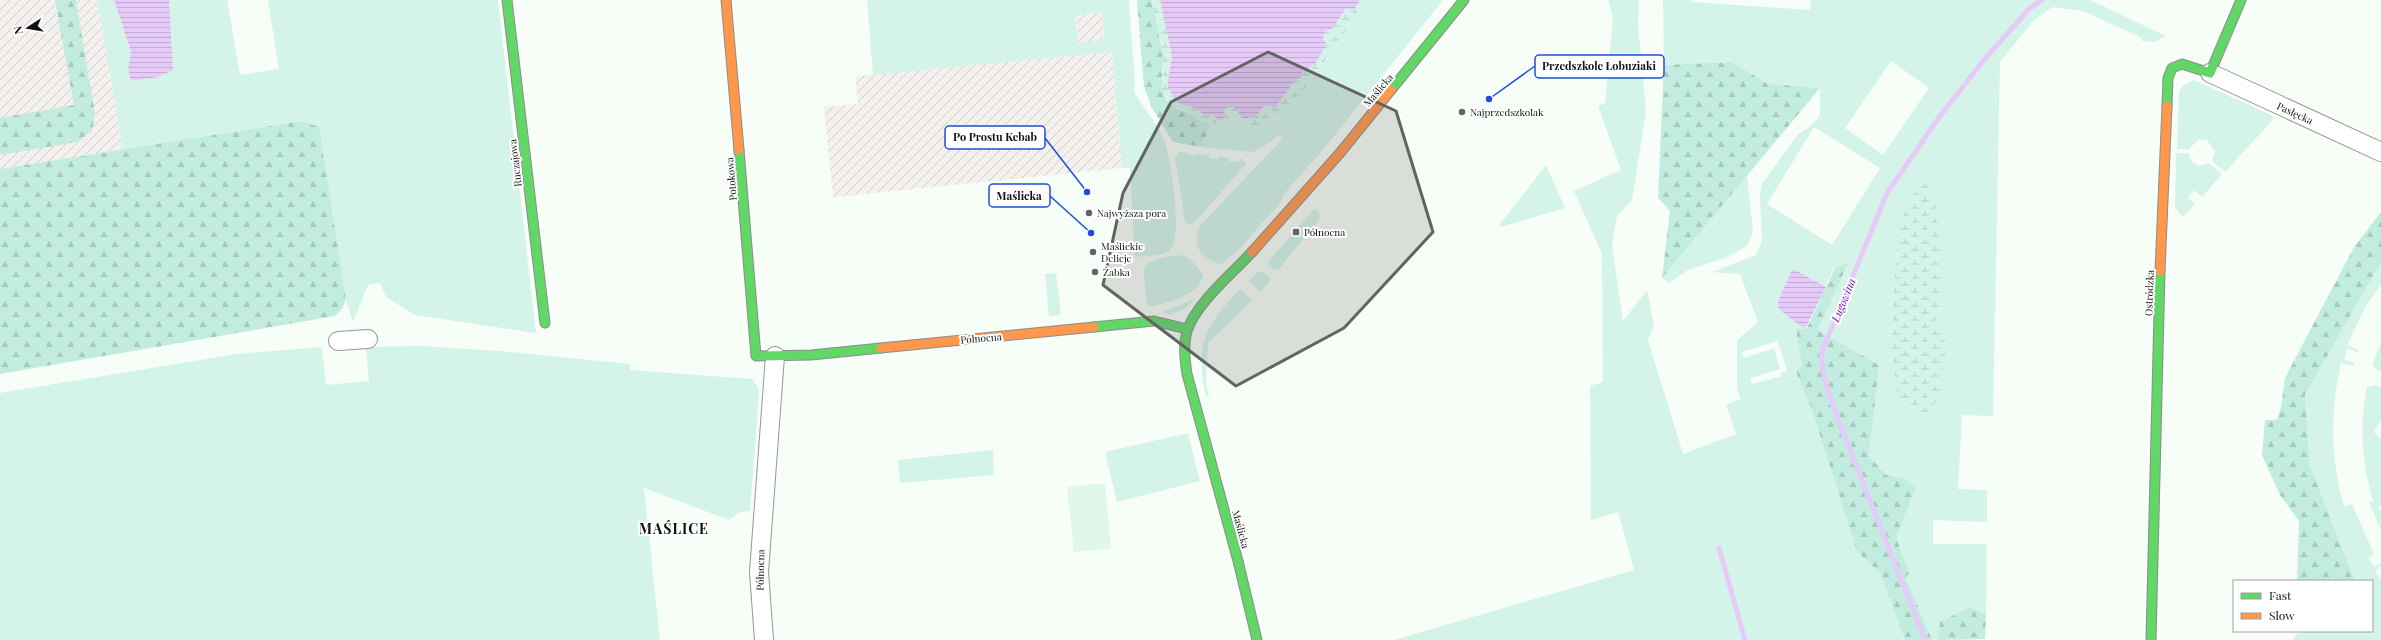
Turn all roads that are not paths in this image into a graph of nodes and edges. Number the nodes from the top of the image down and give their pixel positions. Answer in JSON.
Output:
{"nodes":[{"id":1,"x":507,"y":0,"type":"edge"},
{"id":2,"x":726,"y":0,"type":"edge"},
{"id":3,"x":1464,"y":0,"type":"edge"},
{"id":4,"x":2241,"y":0,"type":"edge"},
{"id":5,"x":2210,"y":73,"type":"junction"},
{"id":6,"x":2381,"y":152,"type":"edge"},
{"id":7,"x":545,"y":323,"type":"dead end"},
{"id":8,"x":1187,"y":329,"type":"junction"},
{"id":9,"x":368,"y":339,"type":"dead end"},
{"id":10,"x":338,"y":341,"type":"dead end"},
{"id":11,"x":756,"y":356,"type":"joint"},
{"id":12,"x":775,"y":356,"type":"junction"},
{"id":13,"x":764,"y":640,"type":"edge"},
{"id":14,"x":1257,"y":640,"type":"edge"},
{"id":15,"x":2151,"y":640,"type":"edge"}],
"edges":[{"from":1,"to":7,"type":"street","name":"Ruczajowa"},
{"from":2,"to":11,"type":"street","name":"Potokowa"},
{"from":3,"to":8,"type":"street","name":"Maślicka"},
{"from":4,"to":5,"type":"street"},
{"from":5,"to":6,"type":"street","name":"Pasłęcka"},
{"from":5,"to":15,"type":"street","name":"Ostródzka"},
{"from":8,"to":12,"type":"street","name":"Północna"},
{"from":8,"to":14,"type":"street","name":"Maślicka"},
{"from":9,"to":10,"type":"street"},
{"from":11,"to":12,"type":"street","name":"Północna"},
{"from":12,"to":13,"type":"street","name":"Północna"}]}
